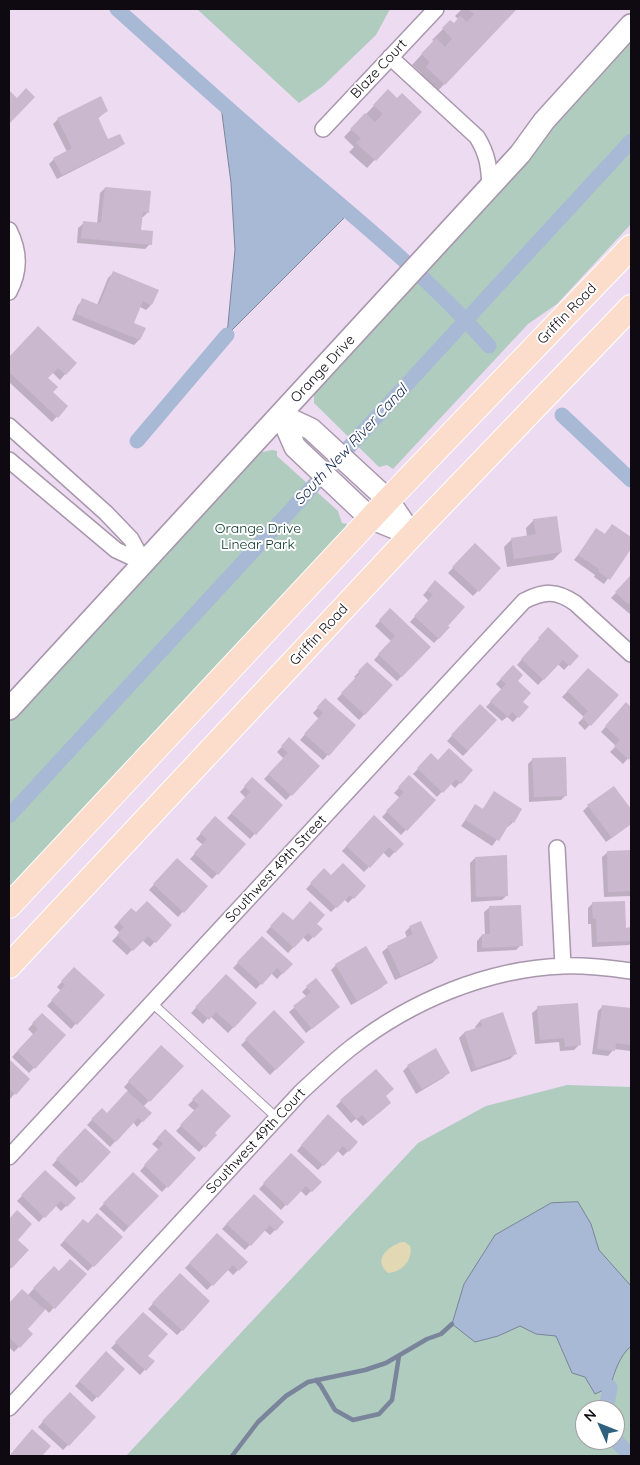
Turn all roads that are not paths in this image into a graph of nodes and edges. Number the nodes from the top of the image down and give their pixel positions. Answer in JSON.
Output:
{"nodes":[{"id":1,"x":436,"y":9,"type":"edge"},
{"id":2,"x":631,"y":25,"type":"edge"},
{"id":3,"x":390,"y":57,"type":"junction"},
{"id":4,"x":323,"y":129,"type":"dead end"},
{"id":5,"x":490,"y":187,"type":"junction"},
{"id":6,"x":12,"y":237,"type":"edge"},
{"id":7,"x":631,"y":247,"type":"edge"},
{"id":8,"x":9,"y":292,"type":"edge"},
{"id":9,"x":631,"y":307,"type":"edge"},
{"id":10,"x":281,"y":415,"type":"junction"},
{"id":11,"x":9,"y":426,"type":"edge"},
{"id":12,"x":28,"y":444,"type":"junction"},
{"id":13,"x":10,"y":461,"type":"edge"},
{"id":14,"x":380,"y":492,"type":"junction"},
{"id":15,"x":363,"y":511,"type":"junction"},
{"id":16,"x":412,"y":535,"type":"junction"},
{"id":17,"x":144,"y":563,"type":"junction"},
{"id":18,"x":631,"y":654,"type":"edge"},
{"id":19,"x":9,"y":709,"type":"edge"},
{"id":20,"x":558,"y":848,"type":"dead end"},
{"id":21,"x":9,"y":906,"type":"edge"},
{"id":22,"x":9,"y":966,"type":"edge"},
{"id":23,"x":563,"y":966,"type":"junction"},
{"id":24,"x":631,"y":971,"type":"edge"},
{"id":25,"x":152,"y":1002,"type":"junction"},
{"id":26,"x":277,"y":1118,"type":"junction"},
{"id":27,"x":9,"y":1157,"type":"edge"},
{"id":28,"x":9,"y":1408,"type":"edge"}],
"edges":[{"from":1,"to":3,"type":"street","name":"Blaze Court"},
{"from":2,"to":5,"type":"street","name":"Orange Drive"},
{"from":3,"to":4,"type":"street","name":"Blaze Court"},
{"from":3,"to":5,"type":"street"},
{"from":5,"to":10,"type":"street","name":"Orange Drive"},
{"from":6,"to":8,"type":"street"},
{"from":7,"to":14,"type":"main road","name":"Griffin Road"},
{"from":9,"to":16,"type":"main road","name":"Griffin Road"},
{"from":10,"to":14,"type":"street"},
{"from":10,"to":15,"type":"street"},
{"from":10,"to":17,"type":"street","name":"Orange Drive"},
{"from":11,"to":12,"type":"street"},
{"from":12,"to":13,"type":"street"},
{"from":12,"to":17,"type":"street"},
{"from":13,"to":17,"type":"street"},
{"from":14,"to":15,"type":"main road","name":"Griffin Road"},
{"from":14,"to":16,"type":"street"},
{"from":15,"to":16,"type":"street"},
{"from":15,"to":21,"type":"main road","name":"Griffin Road"},
{"from":16,"to":22,"type":"main road","name":"Griffin Road"},
{"from":17,"to":19,"type":"street","name":"Orange Drive"},
{"from":18,"to":25,"type":"street","name":"Southwest 49th Street"},
{"from":20,"to":23,"type":"street"},
{"from":23,"to":24,"type":"street","name":"Southwest 49th Court"},
{"from":23,"to":26,"type":"street","name":"Southwest 49th Court"},
{"from":25,"to":26,"type":"lane"},
{"from":25,"to":27,"type":"street","name":"Southwest 49th Street"},
{"from":26,"to":28,"type":"street","name":"Southwest 49th Court"}]}
